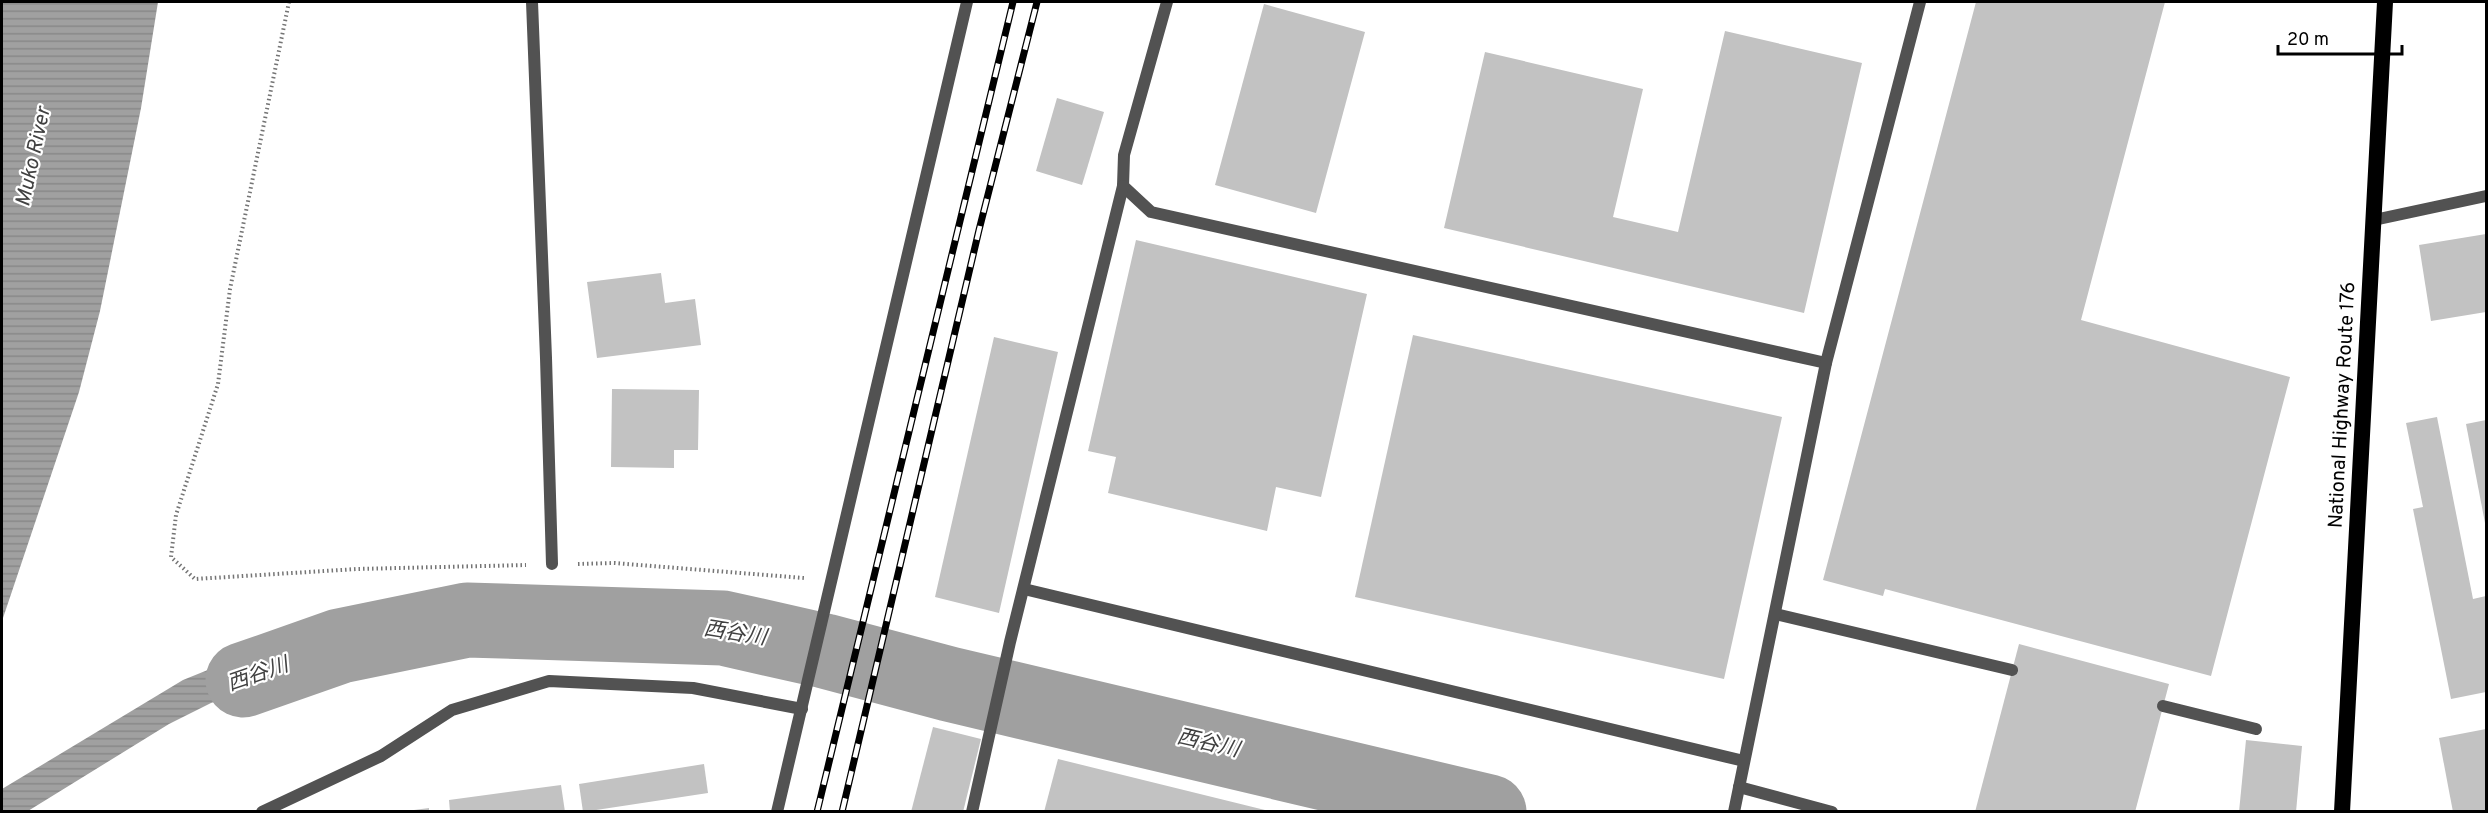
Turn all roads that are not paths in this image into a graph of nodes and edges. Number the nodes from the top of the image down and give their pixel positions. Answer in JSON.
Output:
{"nodes":[{"id":1,"x":532,"y":2,"type":"edge"},
{"id":2,"x":967,"y":2,"type":"edge"},
{"id":3,"x":1167,"y":2,"type":"edge"},
{"id":4,"x":1920,"y":2,"type":"edge"},
{"id":5,"x":2385,"y":2,"type":"edge"},
{"id":6,"x":1123,"y":186,"type":"junction"},
{"id":7,"x":2487,"y":195,"type":"edge"},
{"id":8,"x":2374,"y":220,"type":"junction"},
{"id":9,"x":1826,"y":363,"type":"junction"},
{"id":10,"x":552,"y":564,"type":"road end"},
{"id":11,"x":1024,"y":589,"type":"junction"},
{"id":12,"x":1775,"y":614,"type":"junction"},
{"id":13,"x":2012,"y":670,"type":"dead end"},
{"id":14,"x":2163,"y":706,"type":"dead end"},
{"id":15,"x":802,"y":709,"type":"junction"},
{"id":16,"x":2256,"y":729,"type":"dead end"},
{"id":17,"x":1744,"y":761,"type":"junction"},
{"id":18,"x":1739,"y":787,"type":"junction"},
{"id":19,"x":1734,"y":811,"type":"edge"},
{"id":20,"x":262,"y":812,"type":"edge"},
{"id":21,"x":777,"y":812,"type":"edge"},
{"id":22,"x":972,"y":812,"type":"edge"},
{"id":23,"x":1833,"y":812,"type":"edge"},
{"id":24,"x":2342,"y":812,"type":"edge"}],
"edges":[{"from":1,"to":10,"type":"street"},
{"from":2,"to":15,"type":"street"},
{"from":3,"to":6,"type":"street"},
{"from":4,"to":9,"type":"street"},
{"from":5,"to":8,"type":"highway","name":"National Highway Route 176"},
{"from":6,"to":9,"type":"street"},
{"from":6,"to":11,"type":"street"},
{"from":7,"to":8,"type":"street"},
{"from":8,"to":24,"type":"highway","name":"National Highway Route 176"},
{"from":9,"to":12,"type":"street"},
{"from":11,"to":17,"type":"street"},
{"from":11,"to":22,"type":"street"},
{"from":12,"to":13,"type":"street"},
{"from":12,"to":17,"type":"street"},
{"from":14,"to":16,"type":"street"},
{"from":15,"to":20,"type":"street"},
{"from":15,"to":21,"type":"street"},
{"from":17,"to":18,"type":"street"},
{"from":18,"to":19,"type":"street"},
{"from":18,"to":23,"type":"street"}]}
